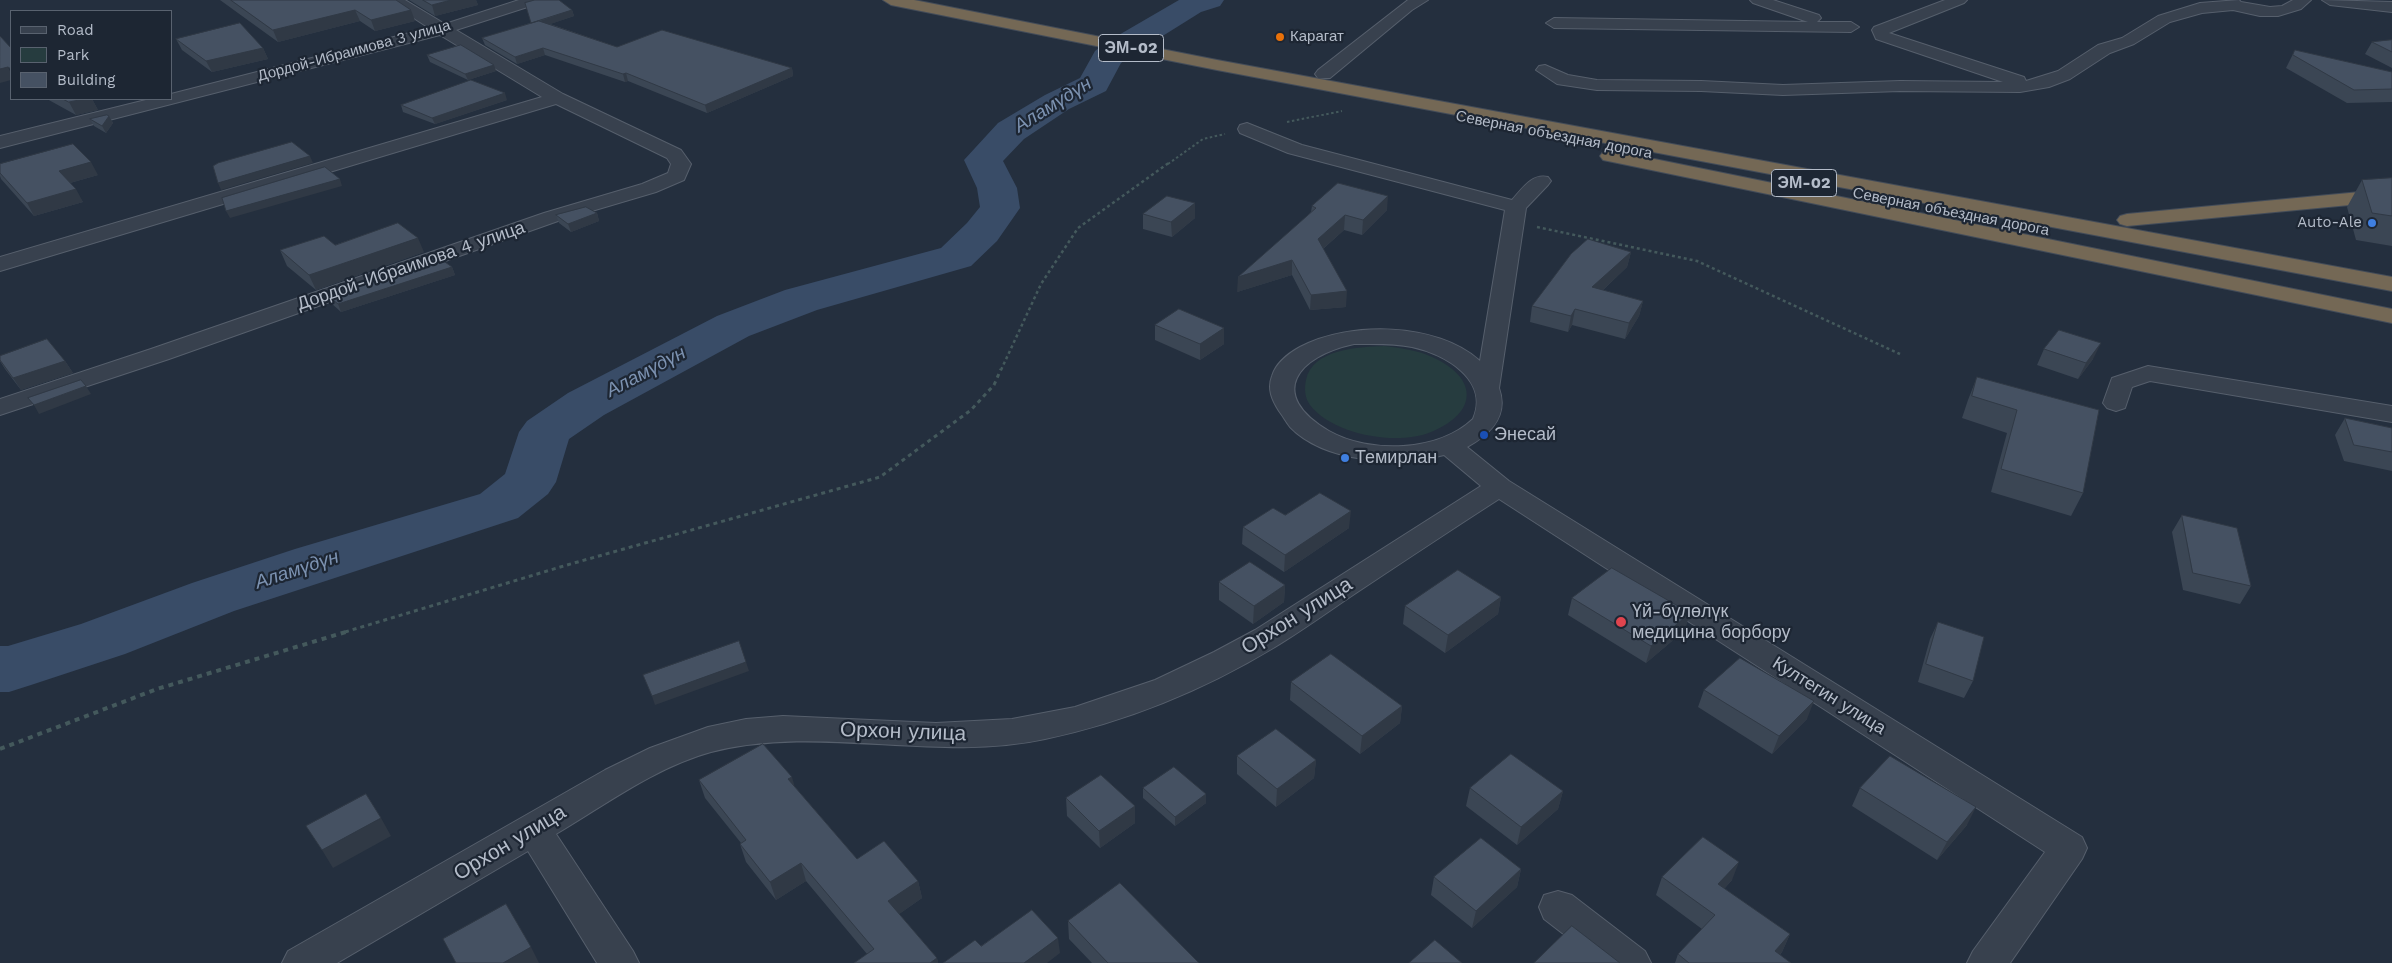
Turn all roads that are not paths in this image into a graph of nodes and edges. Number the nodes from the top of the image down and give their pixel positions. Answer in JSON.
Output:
{"nodes":[{"id":1,"x":394,"y":0,"type":"edge"},
{"id":2,"x":535,"y":0,"type":"edge"},
{"id":3,"x":891,"y":0,"type":"edge"},
{"id":4,"x":1420,"y":0,"type":"edge"},
{"id":5,"x":1758,"y":0,"type":"edge"},
{"id":6,"x":1959,"y":0,"type":"edge"},
{"id":7,"x":2303,"y":0,"type":"edge"},
{"id":8,"x":2330,"y":0,"type":"edge"},
{"id":9,"x":2232,"y":3,"type":"edge"},
{"id":10,"x":2392,"y":7,"type":"edge"},
{"id":11,"x":1554,"y":23,"type":"dead end"},
{"id":12,"x":1850,"y":27,"type":"junction"},
{"id":13,"x":444,"y":29,"type":"junction"},
{"id":14,"x":1882,"y":36,"type":"junction"},
{"id":15,"x":1208,"y":63,"type":"junction"},
{"id":16,"x":1545,"y":70,"type":"dead end"},
{"id":17,"x":1324,"y":74,"type":"junction"},
{"id":18,"x":172,"y":81,"type":"edge"},
{"id":19,"x":2032,"y":85,"type":"junction"},
{"id":20,"x":189,"y":94,"type":"junction"},
{"id":21,"x":557,"y":98,"type":"junction"},
{"id":22,"x":172,"y":99,"type":"edge"},
{"id":23,"x":167,"y":100,"type":"edge"},
{"id":24,"x":1247,"y":129,"type":"road end"},
{"id":25,"x":0,"y":142,"type":"edge"},
{"id":26,"x":1541,"y":181,"type":"dead end"},
{"id":27,"x":2392,"y":195,"type":"edge"},
{"id":28,"x":1514,"y":214,"type":"junction"},
{"id":29,"x":2127,"y":220,"type":"junction"},
{"id":30,"x":0,"y":264,"type":"edge"},
{"id":31,"x":2392,"y":267,"type":"edge"},
{"id":32,"x":2392,"y":284,"type":"edge"},
{"id":33,"x":2392,"y":297,"type":"edge"},
{"id":34,"x":2392,"y":316,"type":"edge"},
{"id":35,"x":1488,"y":386,"type":"junction"},
{"id":36,"x":2116,"y":403,"type":"dead end"},
{"id":37,"x":0,"y":407,"type":"edge"},
{"id":38,"x":2392,"y":414,"type":"edge"},
{"id":39,"x":1450,"y":446,"type":"junction"},
{"id":40,"x":1499,"y":487,"type":"junction"},
{"id":41,"x":534,"y":830,"type":"junction"},
{"id":42,"x":1558,"y":907,"type":"dead end"},
{"id":43,"x":302,"y":963,"type":"edge"},
{"id":44,"x":619,"y":963,"type":"edge"},
{"id":45,"x":1631,"y":963,"type":"edge"},
{"id":46,"x":1987,"y":963,"type":"edge"}],
"edges":[{"from":1,"to":13,"type":"street","name":"Дордой-Ибраимова 4 улица"},
{"from":2,"to":13,"type":"street","name":"Дордой-Ибраимова 3 улица"},
{"from":3,"to":15,"type":"highway","name":"Северная объездная дорога","number":"ЭМ-02"},
{"from":4,"to":17,"type":"street"},
{"from":5,"to":12,"type":"street"},
{"from":6,"to":14,"type":"street"},
{"from":7,"to":9,"type":"street"},
{"from":8,"to":10,"type":"street"},
{"from":9,"to":19,"type":"street"},
{"from":11,"to":12,"type":"street"},
{"from":12,"to":14,"type":"street"},
{"from":13,"to":20,"type":"street","name":"Дордой-Ибраимова 3 улица"},
{"from":13,"to":21,"type":"street","name":"Дордой-Ибраимова 4 улица"},
{"from":14,"to":19,"type":"street"},
{"from":15,"to":17,"type":"highway"},
{"from":15,"to":32,"type":"highway","name":"Северная объездная дорога","number":"ЭМ-02"},
{"from":15,"to":33,"type":"highway","name":"Северная объездная дорога","number":"ЭМ-02"},
{"from":15,"to":34,"type":"highway"},
{"from":16,"to":19,"type":"street"},
{"from":17,"to":29,"type":"highway"},
{"from":18,"to":20,"type":"street"},
{"from":20,"to":22,"type":"street","name":"Дордой-Ибраимова 3 улица"},
{"from":21,"to":30,"type":"street"},
{"from":21,"to":37,"type":"street","name":"Дордой-Ибраимова 4 улица"},
{"from":23,"to":25,"type":"street","name":"Дордой-Ибраимова 3 улица"},
{"from":24,"to":28,"type":"street"},
{"from":26,"to":28,"type":"street"},
{"from":27,"to":29,"type":"highway"},
{"from":28,"to":35,"type":"street"},
{"from":29,"to":31,"type":"highway"},
{"from":35,"to":39,"type":"street"},
{"from":35,"to":39,"type":"street"},
{"from":36,"to":38,"type":"street"},
{"from":39,"to":40,"type":"street","name":"Култегин улица"},
{"from":40,"to":41,"type":"street","name":"Орхон улица"},
{"from":40,"to":46,"type":"street","name":"Култегин улица"},
{"from":41,"to":43,"type":"street","name":"Орхон улица"},
{"from":41,"to":44,"type":"street"},
{"from":42,"to":45,"type":"street"}]}
